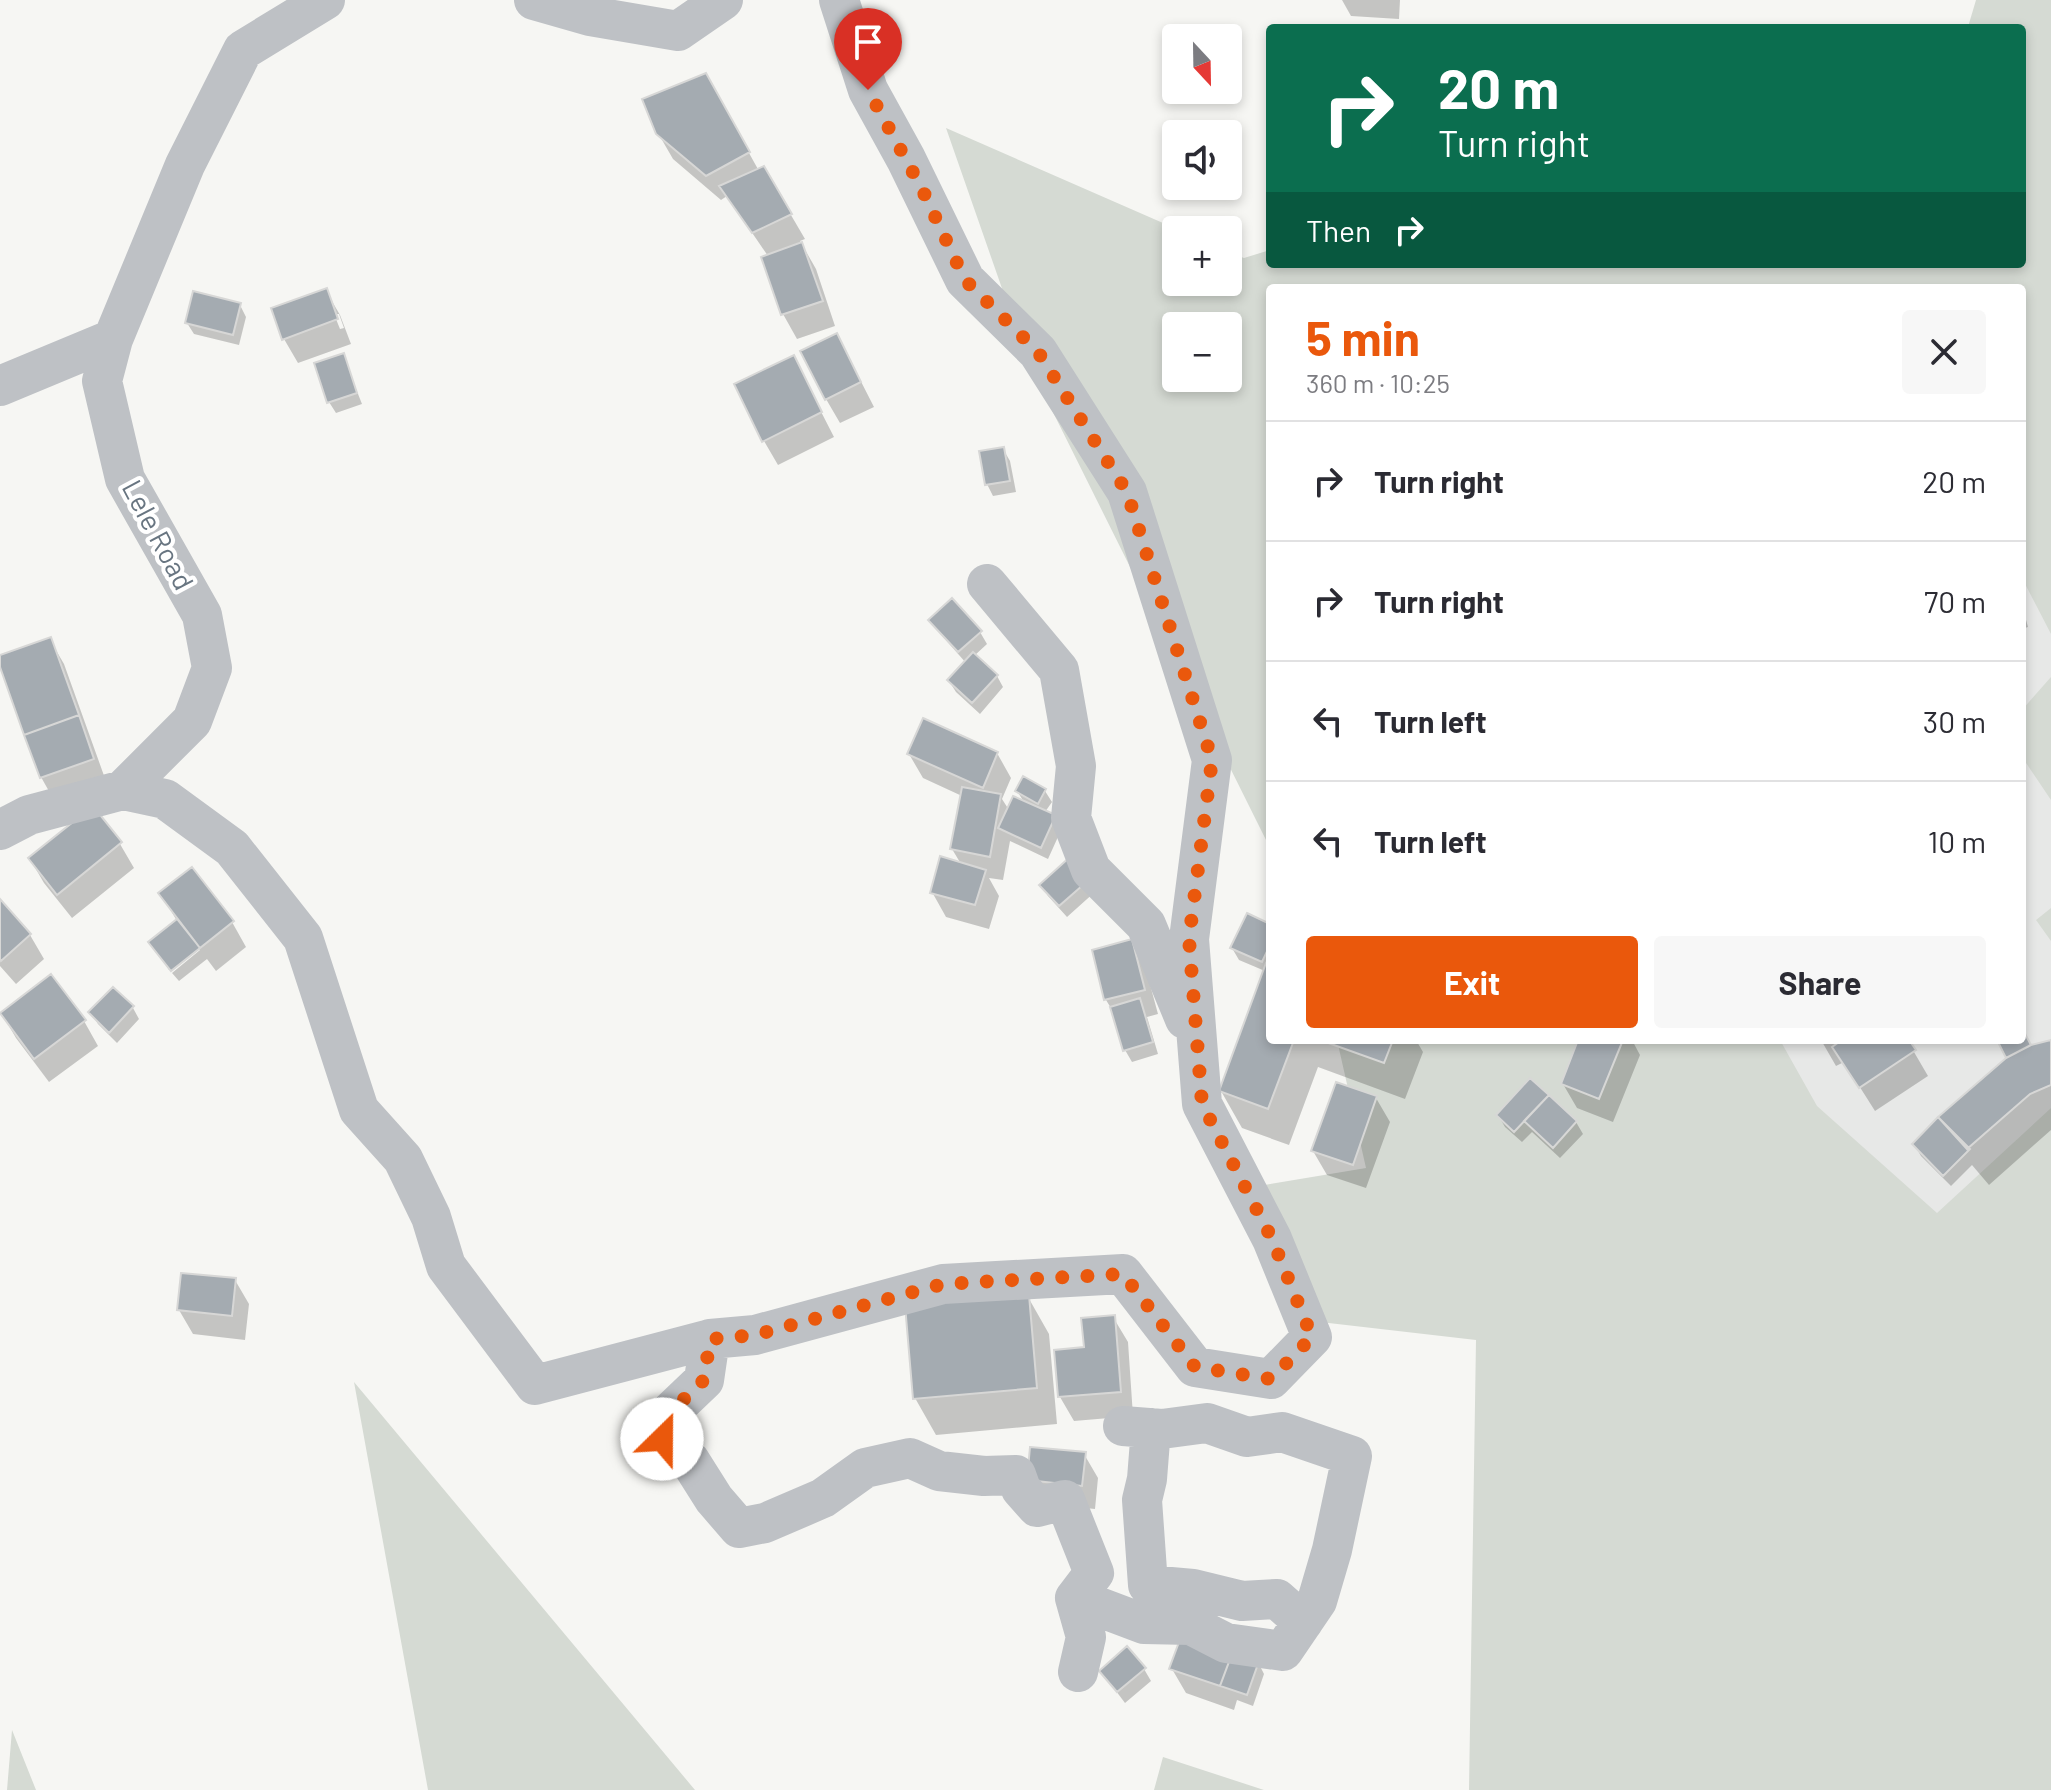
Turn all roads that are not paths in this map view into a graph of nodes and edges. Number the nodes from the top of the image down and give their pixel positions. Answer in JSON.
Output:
{"nodes":[{"id":1,"x":325,"y":0,"type":"edge"},
{"id":2,"x":534,"y":0,"type":"edge"},
{"id":3,"x":723,"y":0,"type":"edge"},
{"id":4,"x":839,"y":0,"type":"edge"},
{"id":5,"x":113,"y":339,"type":"junction"},
{"id":6,"x":0,"y":386,"type":"edge"},
{"id":7,"x":987,"y":584,"type":"dead end"},
{"id":8,"x":123,"y":790,"type":"junction"},
{"id":9,"x":0,"y":830,"type":"edge"},
{"id":10,"x":1199,"y":1052,"type":"junction"},
{"id":11,"x":710,"y":1339,"type":"junction"},
{"id":12,"x":1075,"y":1598,"type":"junction"},
{"id":13,"x":1303,"y":1622,"type":"junction"},
{"id":14,"x":1078,"y":1672,"type":"dead end"}],
"edges":[{"from":1,"to":5,"type":"street","name":"Lele Road"},
{"from":2,"to":3,"type":"street"},
{"from":4,"to":10,"type":"street"},
{"from":5,"to":6,"type":"street"},
{"from":5,"to":8,"type":"street","name":"Lele Road"},
{"from":7,"to":10,"type":"street"},
{"from":8,"to":9,"type":"street"},
{"from":8,"to":11,"type":"street"},
{"from":10,"to":11,"type":"street"},
{"from":11,"to":12,"type":"street"},
{"from":12,"to":13,"type":"street"},
{"from":12,"to":14,"type":"street"},
{"from":13,"to":13,"type":"street"}]}
